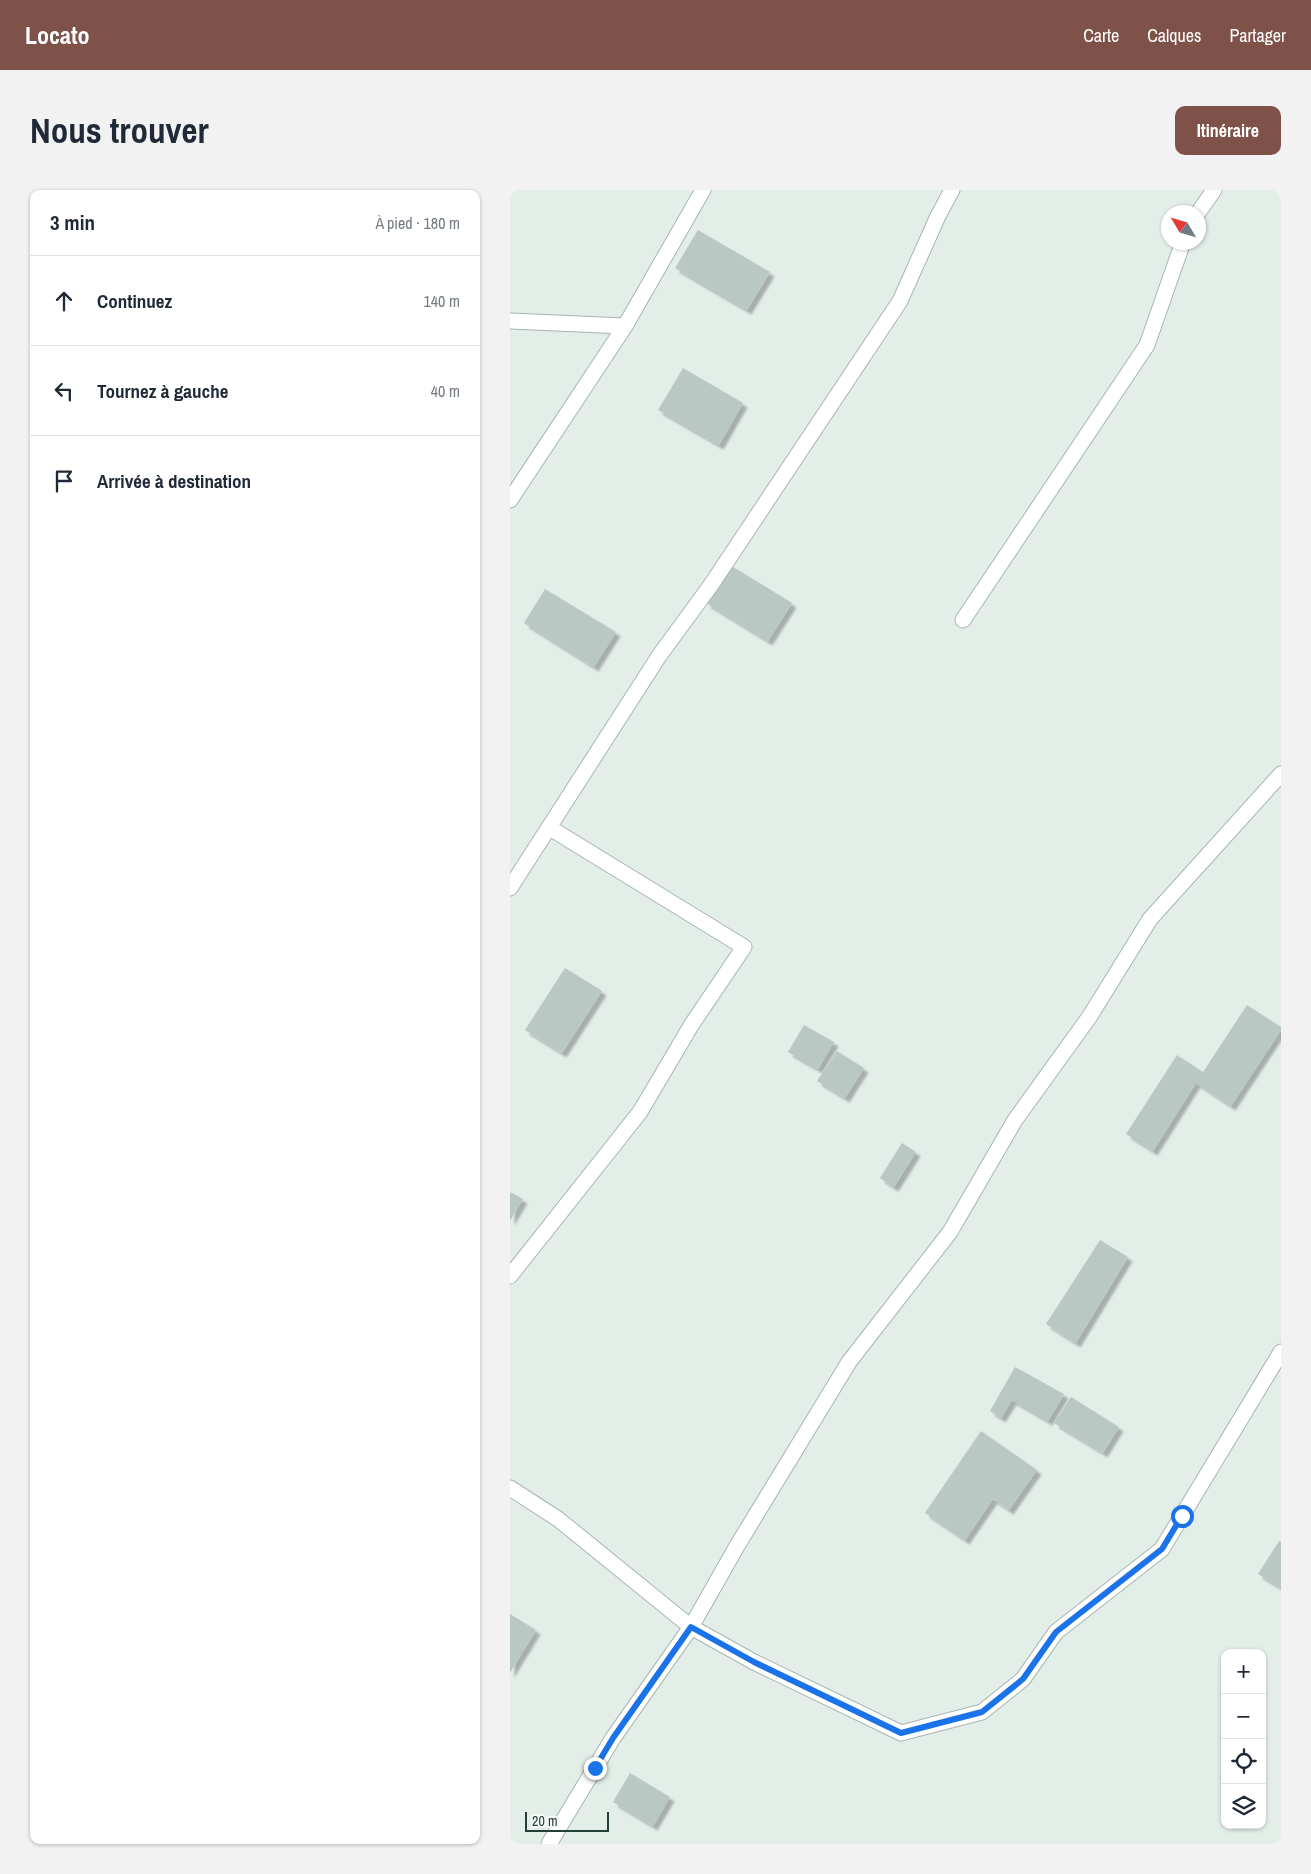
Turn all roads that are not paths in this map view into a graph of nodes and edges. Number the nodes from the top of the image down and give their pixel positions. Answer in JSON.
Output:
{"nodes":[{"id":1,"x":703,"y":190,"type":"edge"},
{"id":2,"x":952,"y":190,"type":"edge"},
{"id":3,"x":1214,"y":190,"type":"edge"},
{"id":4,"x":1204,"y":205,"type":"edge"},
{"id":5,"x":1180,"y":250,"type":"edge"},
{"id":6,"x":510,"y":320,"type":"edge"},
{"id":7,"x":625,"y":326,"type":"junction"},
{"id":8,"x":510,"y":500,"type":"edge"},
{"id":9,"x":964,"y":620,"type":"dead end"},
{"id":10,"x":1281,"y":774,"type":"edge"},
{"id":11,"x":550,"y":828,"type":"junction"},
{"id":12,"x":510,"y":888,"type":"edge"},
{"id":13,"x":510,"y":1276,"type":"edge"},
{"id":14,"x":1281,"y":1352,"type":"edge"},
{"id":15,"x":510,"y":1488,"type":"edge"},
{"id":16,"x":691,"y":1627,"type":"junction"},
{"id":17,"x":549,"y":1844,"type":"edge"}],
"edges":[{"from":1,"to":7,"type":"street"},
{"from":2,"to":11,"type":"street"},
{"from":3,"to":4,"type":"street"},
{"from":5,"to":9,"type":"street"},
{"from":6,"to":7,"type":"street"},
{"from":7,"to":8,"type":"street"},
{"from":10,"to":16,"type":"street"},
{"from":11,"to":12,"type":"street"},
{"from":11,"to":13,"type":"street"},
{"from":14,"to":16,"type":"street"},
{"from":15,"to":16,"type":"street"},
{"from":16,"to":17,"type":"street"}]}
